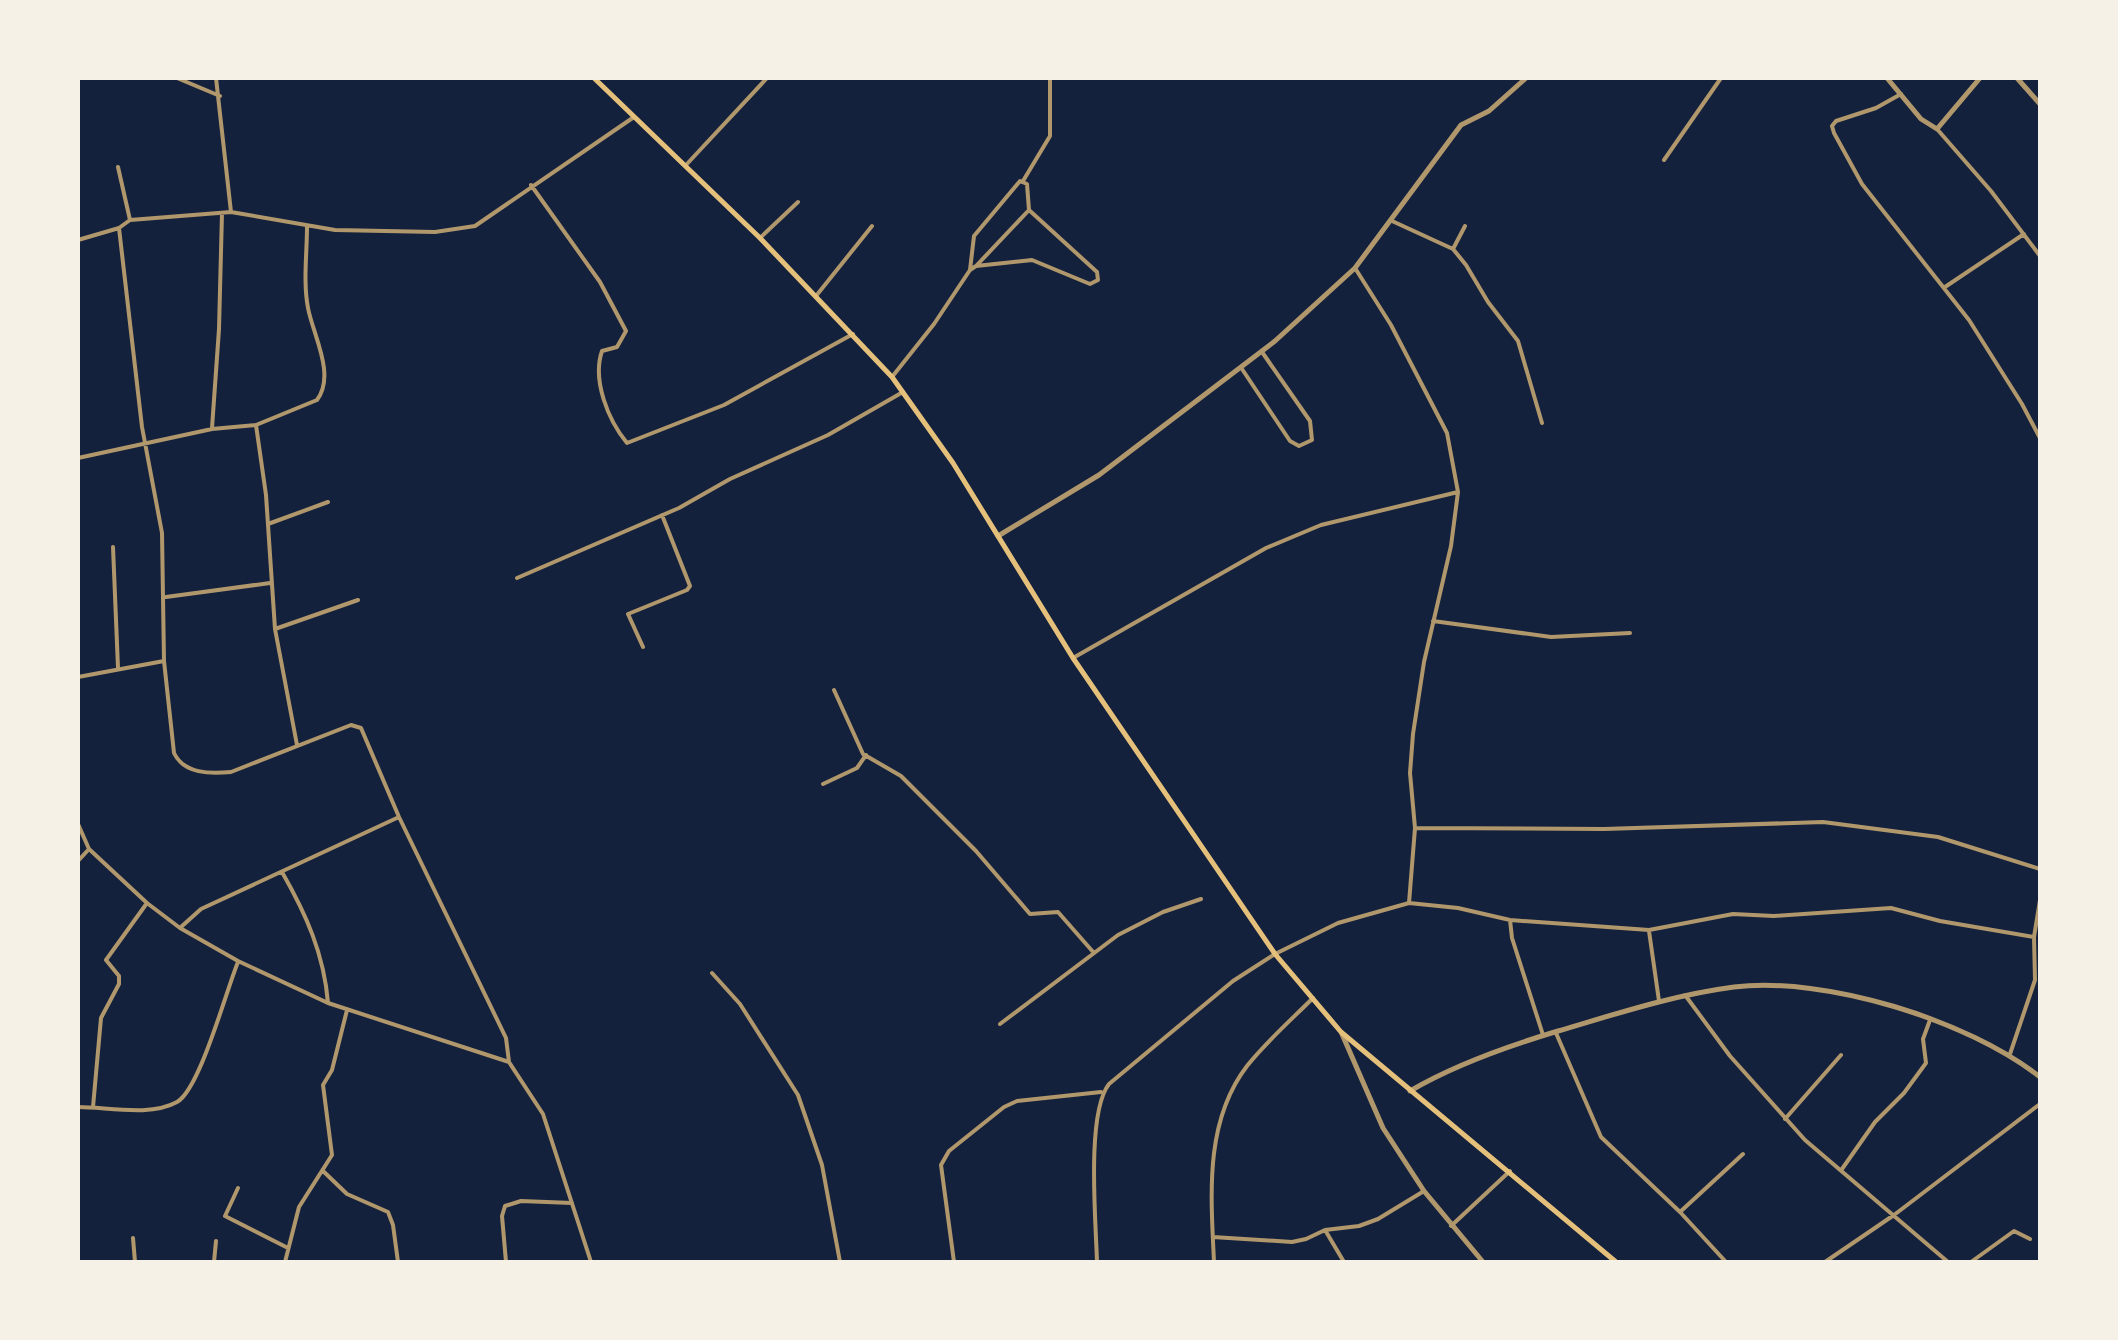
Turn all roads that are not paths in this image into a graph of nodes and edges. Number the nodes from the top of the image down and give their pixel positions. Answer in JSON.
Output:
{"nodes":[{"id":1,"x":176,"y":78,"type":"edge"},
{"id":2,"x":216,"y":78,"type":"edge"},
{"id":3,"x":594,"y":78,"type":"edge"},
{"id":4,"x":766,"y":78,"type":"edge"},
{"id":5,"x":1050,"y":78,"type":"edge"},
{"id":6,"x":1526,"y":78,"type":"edge"},
{"id":7,"x":1721,"y":78,"type":"edge"},
{"id":8,"x":1887,"y":78,"type":"edge"},
{"id":9,"x":1980,"y":78,"type":"edge"},
{"id":10,"x":2017,"y":78,"type":"edge"},
{"id":11,"x":1901,"y":94,"type":"junction"},
{"id":12,"x":220,"y":96,"type":"junction"},
{"id":13,"x":2040,"y":104,"type":"edge"},
{"id":14,"x":634,"y":117,"type":"junction"},
{"id":15,"x":1937,"y":129,"type":"junction"},
{"id":16,"x":1664,"y":160,"type":"dead end"},
{"id":17,"x":686,"y":165,"type":"junction"},
{"id":18,"x":118,"y":167,"type":"dead end"},
{"id":19,"x":1024,"y":180,"type":"junction"},
{"id":20,"x":531,"y":185,"type":"junction"},
{"id":21,"x":798,"y":202,"type":"dead end"},
{"id":22,"x":1029,"y":210,"type":"junction"},
{"id":23,"x":230,"y":212,"type":"junction"},
{"id":24,"x":222,"y":213,"type":"junction"},
{"id":25,"x":130,"y":220,"type":"junction"},
{"id":26,"x":1392,"y":221,"type":"junction"},
{"id":27,"x":872,"y":226,"type":"dead end"},
{"id":28,"x":1465,"y":226,"type":"dead end"},
{"id":29,"x":307,"y":227,"type":"junction"},
{"id":30,"x":119,"y":228,"type":"junction"},
{"id":31,"x":2025,"y":234,"type":"junction"},
{"id":32,"x":760,"y":238,"type":"junction"},
{"id":33,"x":78,"y":240,"type":"edge"},
{"id":34,"x":1452,"y":249,"type":"junction"},
{"id":35,"x":2040,"y":256,"type":"edge"},
{"id":36,"x":976,"y":266,"type":"junction"},
{"id":37,"x":1355,"y":268,"type":"junction"},
{"id":38,"x":970,"y":270,"type":"junction"},
{"id":39,"x":1945,"y":287,"type":"junction"},
{"id":40,"x":816,"y":296,"type":"junction"},
{"id":41,"x":853,"y":334,"type":"junction"},
{"id":42,"x":1262,"y":352,"type":"junction"},
{"id":43,"x":1242,"y":369,"type":"junction"},
{"id":44,"x":892,"y":377,"type":"junction"},
{"id":45,"x":902,"y":392,"type":"junction"},
{"id":46,"x":1542,"y":423,"type":"dead end"},
{"id":47,"x":256,"y":424,"type":"junction"},
{"id":48,"x":212,"y":428,"type":"junction"},
{"id":49,"x":2040,"y":438,"type":"edge"},
{"id":50,"x":145,"y":444,"type":"junction"},
{"id":51,"x":78,"y":458,"type":"edge"},
{"id":52,"x":1458,"y":492,"type":"junction"},
{"id":53,"x":328,"y":502,"type":"dead end"},
{"id":54,"x":662,"y":515,"type":"junction"},
{"id":55,"x":268,"y":524,"type":"junction"},
{"id":56,"x":997,"y":536,"type":"junction"},
{"id":57,"x":113,"y":548,"type":"dead end"},
{"id":58,"x":518,"y":578,"type":"dead end"},
{"id":59,"x":271,"y":583,"type":"junction"},
{"id":60,"x":166,"y":596,"type":"junction"},
{"id":61,"x":358,"y":600,"type":"dead end"},
{"id":62,"x":1433,"y":622,"type":"junction"},
{"id":63,"x":275,"y":630,"type":"junction"},
{"id":64,"x":1630,"y":633,"type":"dead end"},
{"id":65,"x":643,"y":647,"type":"dead end"},
{"id":66,"x":1073,"y":658,"type":"junction"},
{"id":67,"x":164,"y":661,"type":"junction"},
{"id":68,"x":118,"y":668,"type":"junction"},
{"id":69,"x":78,"y":677,"type":"edge"},
{"id":70,"x":834,"y":690,"type":"dead end"},
{"id":71,"x":297,"y":746,"type":"junction"},
{"id":72,"x":866,"y":754,"type":"junction"},
{"id":73,"x":823,"y":784,"type":"dead end"},
{"id":74,"x":399,"y":817,"type":"junction"},
{"id":75,"x":78,"y":824,"type":"edge"},
{"id":76,"x":1415,"y":828,"type":"junction"},
{"id":77,"x":88,"y":849,"type":"junction"},
{"id":78,"x":78,"y":861,"type":"edge"},
{"id":79,"x":2040,"y":868,"type":"edge"},
{"id":80,"x":282,"y":872,"type":"junction"},
{"id":81,"x":1201,"y":899,"type":"dead end"},
{"id":82,"x":2040,"y":900,"type":"edge"},
{"id":83,"x":146,"y":903,"type":"junction"},
{"id":84,"x":1409,"y":903,"type":"junction"},
{"id":85,"x":1510,"y":920,"type":"junction"},
{"id":86,"x":180,"y":928,"type":"junction"},
{"id":87,"x":1648,"y":930,"type":"junction"},
{"id":88,"x":2034,"y":937,"type":"junction"},
{"id":89,"x":1094,"y":953,"type":"junction"},
{"id":90,"x":1275,"y":954,"type":"junction"},
{"id":91,"x":238,"y":962,"type":"junction"},
{"id":92,"x":712,"y":973,"type":"dead end"},
{"id":93,"x":2038,"y":981,"type":"edge"},
{"id":94,"x":1684,"y":995,"type":"junction"},
{"id":95,"x":1313,"y":998,"type":"junction"},
{"id":96,"x":1659,"y":1001,"type":"junction"},
{"id":97,"x":328,"y":1003,"type":"junction"},
{"id":98,"x":347,"y":1010,"type":"junction"},
{"id":99,"x":1931,"y":1018,"type":"junction"},
{"id":100,"x":1000,"y":1024,"type":"dead end"},
{"id":101,"x":1341,"y":1032,"type":"junction"},
{"id":102,"x":1556,"y":1032,"type":"junction"},
{"id":103,"x":1543,"y":1035,"type":"junction"},
{"id":104,"x":2010,"y":1054,"type":"junction"},
{"id":105,"x":1841,"y":1056,"type":"dead end"},
{"id":106,"x":509,"y":1062,"type":"junction"},
{"id":107,"x":2040,"y":1077,"type":"edge"},
{"id":108,"x":1410,"y":1091,"type":"junction"},
{"id":109,"x":1102,"y":1092,"type":"junction"},
{"id":110,"x":2040,"y":1104,"type":"edge"},
{"id":111,"x":78,"y":1107,"type":"edge"},
{"id":112,"x":93,"y":1107,"type":"junction"},
{"id":113,"x":1785,"y":1119,"type":"junction"},
{"id":114,"x":1743,"y":1154,"type":"dead end"},
{"id":115,"x":1842,"y":1170,"type":"junction"},
{"id":116,"x":324,"y":1171,"type":"junction"},
{"id":117,"x":1510,"y":1171,"type":"junction"},
{"id":118,"x":238,"y":1188,"type":"dead end"},
{"id":119,"x":1424,"y":1191,"type":"junction"},
{"id":120,"x":572,"y":1203,"type":"junction"},
{"id":121,"x":1680,"y":1212,"type":"junction"},
{"id":122,"x":1894,"y":1215,"type":"junction"},
{"id":123,"x":1451,"y":1226,"type":"junction"},
{"id":124,"x":1324,"y":1230,"type":"junction"},
{"id":125,"x":1213,"y":1237,"type":"junction"},
{"id":126,"x":133,"y":1238,"type":"dead end"},
{"id":127,"x":2030,"y":1239,"type":"dead end"},
{"id":128,"x":216,"y":1242,"type":"dead end"},
{"id":129,"x":288,"y":1248,"type":"junction"},
{"id":130,"x":135,"y":1262,"type":"edge"},
{"id":131,"x":214,"y":1262,"type":"edge"},
{"id":132,"x":285,"y":1262,"type":"edge"},
{"id":133,"x":398,"y":1262,"type":"edge"},
{"id":134,"x":506,"y":1262,"type":"edge"},
{"id":135,"x":591,"y":1262,"type":"edge"},
{"id":136,"x":840,"y":1262,"type":"edge"},
{"id":137,"x":954,"y":1262,"type":"edge"},
{"id":138,"x":1097,"y":1262,"type":"edge"},
{"id":139,"x":1214,"y":1262,"type":"edge"},
{"id":140,"x":1344,"y":1262,"type":"edge"},
{"id":141,"x":1483,"y":1262,"type":"edge"},
{"id":142,"x":1616,"y":1262,"type":"edge"},
{"id":143,"x":1726,"y":1262,"type":"edge"},
{"id":144,"x":1825,"y":1262,"type":"edge"},
{"id":145,"x":1948,"y":1262,"type":"edge"},
{"id":146,"x":1971,"y":1262,"type":"edge"}],
"edges":[{"from":1,"to":12,"type":"street"},
{"from":2,"to":12,"type":"street"},
{"from":3,"to":14,"type":"main road"},
{"from":4,"to":17,"type":"street"},
{"from":5,"to":19,"type":"street"},
{"from":6,"to":26,"type":"street"},
{"from":7,"to":16,"type":"street"},
{"from":8,"to":11,"type":"street"},
{"from":9,"to":15,"type":"street"},
{"from":10,"to":13,"type":"street"},
{"from":11,"to":15,"type":"street"},
{"from":11,"to":39,"type":"street"},
{"from":12,"to":23,"type":"street"},
{"from":14,"to":17,"type":"main road"},
{"from":14,"to":20,"type":"street"},
{"from":15,"to":31,"type":"street"},
{"from":17,"to":32,"type":"main road"},
{"from":18,"to":25,"type":"street"},
{"from":19,"to":22,"type":"street"},
{"from":19,"to":38,"type":"street"},
{"from":20,"to":29,"type":"street"},
{"from":20,"to":41,"type":"street"},
{"from":21,"to":32,"type":"street"},
{"from":22,"to":36,"type":"street"},
{"from":22,"to":36,"type":"street"},
{"from":23,"to":24,"type":"street"},
{"from":23,"to":29,"type":"street"},
{"from":24,"to":25,"type":"street"},
{"from":24,"to":48,"type":"street"},
{"from":25,"to":30,"type":"street"},
{"from":26,"to":34,"type":"street"},
{"from":26,"to":37,"type":"street"},
{"from":27,"to":40,"type":"street"},
{"from":28,"to":34,"type":"street"},
{"from":29,"to":47,"type":"street"},
{"from":30,"to":33,"type":"street"},
{"from":30,"to":50,"type":"street"},
{"from":31,"to":35,"type":"street"},
{"from":31,"to":39,"type":"street"},
{"from":32,"to":40,"type":"main road"},
{"from":34,"to":46,"type":"street"},
{"from":36,"to":38,"type":"street"},
{"from":37,"to":42,"type":"street"},
{"from":37,"to":52,"type":"street"},
{"from":38,"to":44,"type":"street"},
{"from":39,"to":49,"type":"street"},
{"from":40,"to":41,"type":"main road"},
{"from":41,"to":44,"type":"main road"},
{"from":42,"to":43,"type":"street"},
{"from":42,"to":43,"type":"street"},
{"from":43,"to":56,"type":"street"},
{"from":44,"to":45,"type":"main road"},
{"from":45,"to":54,"type":"street"},
{"from":45,"to":56,"type":"main road"},
{"from":47,"to":48,"type":"street"},
{"from":47,"to":55,"type":"street"},
{"from":48,"to":50,"type":"street"},
{"from":50,"to":51,"type":"street"},
{"from":50,"to":60,"type":"street"},
{"from":52,"to":62,"type":"street"},
{"from":52,"to":66,"type":"street"},
{"from":53,"to":55,"type":"street"},
{"from":54,"to":58,"type":"street"},
{"from":54,"to":65,"type":"street"},
{"from":55,"to":59,"type":"street"},
{"from":56,"to":66,"type":"main road"},
{"from":57,"to":68,"type":"street"},
{"from":59,"to":60,"type":"street"},
{"from":59,"to":63,"type":"street"},
{"from":60,"to":67,"type":"street"},
{"from":61,"to":63,"type":"street"},
{"from":62,"to":64,"type":"street"},
{"from":62,"to":76,"type":"street"},
{"from":63,"to":71,"type":"street"},
{"from":66,"to":90,"type":"main road"},
{"from":67,"to":68,"type":"street"},
{"from":67,"to":71,"type":"street"},
{"from":68,"to":69,"type":"street"},
{"from":70,"to":72,"type":"street"},
{"from":71,"to":74,"type":"street"},
{"from":72,"to":73,"type":"street"},
{"from":72,"to":89,"type":"street"},
{"from":74,"to":80,"type":"street"},
{"from":74,"to":106,"type":"street"},
{"from":75,"to":77,"type":"street"},
{"from":76,"to":79,"type":"street"},
{"from":76,"to":84,"type":"street"},
{"from":77,"to":78,"type":"street"},
{"from":77,"to":83,"type":"street"},
{"from":80,"to":86,"type":"street"},
{"from":80,"to":97,"type":"street"},
{"from":81,"to":89,"type":"street"},
{"from":82,"to":88,"type":"street"},
{"from":83,"to":86,"type":"street"},
{"from":83,"to":112,"type":"street"},
{"from":84,"to":85,"type":"street"},
{"from":84,"to":90,"type":"street"},
{"from":85,"to":87,"type":"street"},
{"from":85,"to":103,"type":"street"},
{"from":86,"to":91,"type":"street"},
{"from":87,"to":88,"type":"street"},
{"from":87,"to":96,"type":"street"},
{"from":88,"to":93,"type":"street"},
{"from":89,"to":100,"type":"street"},
{"from":90,"to":95,"type":"main road"},
{"from":90,"to":109,"type":"street"},
{"from":91,"to":97,"type":"street"},
{"from":91,"to":112,"type":"street"},
{"from":92,"to":136,"type":"street"},
{"from":93,"to":104,"type":"street"},
{"from":94,"to":96,"type":"street"},
{"from":94,"to":99,"type":"street"},
{"from":94,"to":113,"type":"street"},
{"from":95,"to":101,"type":"main road"},
{"from":95,"to":125,"type":"street"},
{"from":96,"to":102,"type":"street"},
{"from":97,"to":98,"type":"street"},
{"from":98,"to":106,"type":"street"},
{"from":98,"to":116,"type":"street"},
{"from":99,"to":104,"type":"street"},
{"from":99,"to":115,"type":"street"},
{"from":101,"to":108,"type":"main road"},
{"from":101,"to":119,"type":"street"},
{"from":102,"to":103,"type":"street"},
{"from":102,"to":121,"type":"street"},
{"from":103,"to":108,"type":"street"},
{"from":104,"to":107,"type":"street"},
{"from":105,"to":113,"type":"street"},
{"from":106,"to":120,"type":"street"},
{"from":108,"to":117,"type":"main road"},
{"from":109,"to":137,"type":"street"},
{"from":109,"to":138,"type":"street"},
{"from":110,"to":122,"type":"street"},
{"from":111,"to":112,"type":"street"},
{"from":113,"to":115,"type":"street"},
{"from":114,"to":121,"type":"street"},
{"from":115,"to":122,"type":"street"},
{"from":116,"to":129,"type":"street"},
{"from":116,"to":133,"type":"street"},
{"from":117,"to":123,"type":"street"},
{"from":117,"to":142,"type":"main road"},
{"from":118,"to":129,"type":"street"},
{"from":119,"to":123,"type":"street"},
{"from":119,"to":124,"type":"street"},
{"from":120,"to":134,"type":"street"},
{"from":120,"to":135,"type":"street"},
{"from":121,"to":143,"type":"street"},
{"from":122,"to":144,"type":"street"},
{"from":122,"to":145,"type":"street"},
{"from":123,"to":141,"type":"street"},
{"from":124,"to":125,"type":"street"},
{"from":124,"to":140,"type":"street"},
{"from":125,"to":139,"type":"street"},
{"from":126,"to":130,"type":"street"},
{"from":127,"to":146,"type":"street"},
{"from":128,"to":131,"type":"street"},
{"from":129,"to":132,"type":"street"}]}
